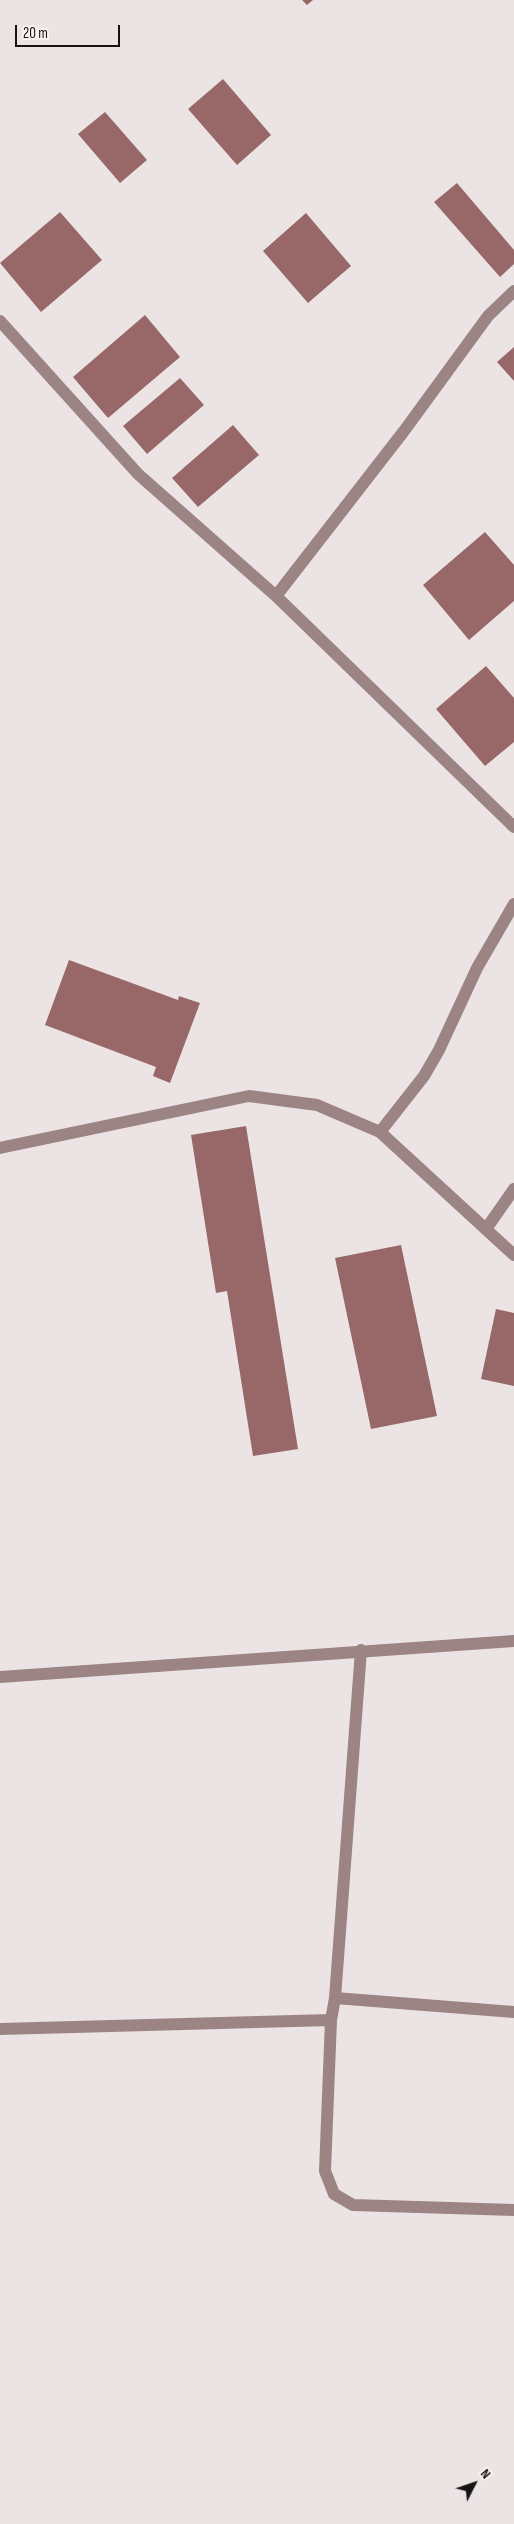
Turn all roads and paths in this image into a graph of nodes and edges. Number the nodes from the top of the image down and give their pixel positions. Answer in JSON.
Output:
{"nodes":[{"id":1,"x":514,"y":291,"type":"edge"},
{"id":2,"x":0,"y":321,"type":"edge"},
{"id":3,"x":276,"y":596,"type":"junction"},
{"id":4,"x":514,"y":827,"type":"edge"},
{"id":5,"x":514,"y":904,"type":"edge"},
{"id":6,"x":380,"y":1132,"type":"junction"},
{"id":7,"x":0,"y":1148,"type":"edge"},
{"id":8,"x":514,"y":1189,"type":"edge"},
{"id":9,"x":486,"y":1229,"type":"junction"},
{"id":10,"x":514,"y":1255,"type":"edge"},
{"id":11,"x":514,"y":1641,"type":"edge"},
{"id":12,"x":361,"y":1650,"type":"junction"},
{"id":13,"x":0,"y":1677,"type":"edge"},
{"id":14,"x":334,"y":1998,"type":"junction"},
{"id":15,"x":514,"y":2012,"type":"edge"},
{"id":16,"x":330,"y":2020,"type":"junction"},
{"id":17,"x":0,"y":2029,"type":"edge"},
{"id":18,"x":514,"y":2210,"type":"edge"}],
"edges":[{"from":1,"to":3,"type":"street"},
{"from":2,"to":3,"type":"street"},
{"from":3,"to":4,"type":"street"},
{"from":5,"to":6,"type":"street"},
{"from":6,"to":7,"type":"street"},
{"from":6,"to":9,"type":"street"},
{"from":8,"to":9,"type":"street"},
{"from":9,"to":10,"type":"street"},
{"from":11,"to":12,"type":"street"},
{"from":12,"to":13,"type":"street"},
{"from":12,"to":14,"type":"street"},
{"from":14,"to":15,"type":"street"},
{"from":14,"to":16,"type":"street"},
{"from":16,"to":17,"type":"street"},
{"from":16,"to":18,"type":"street"}]}
